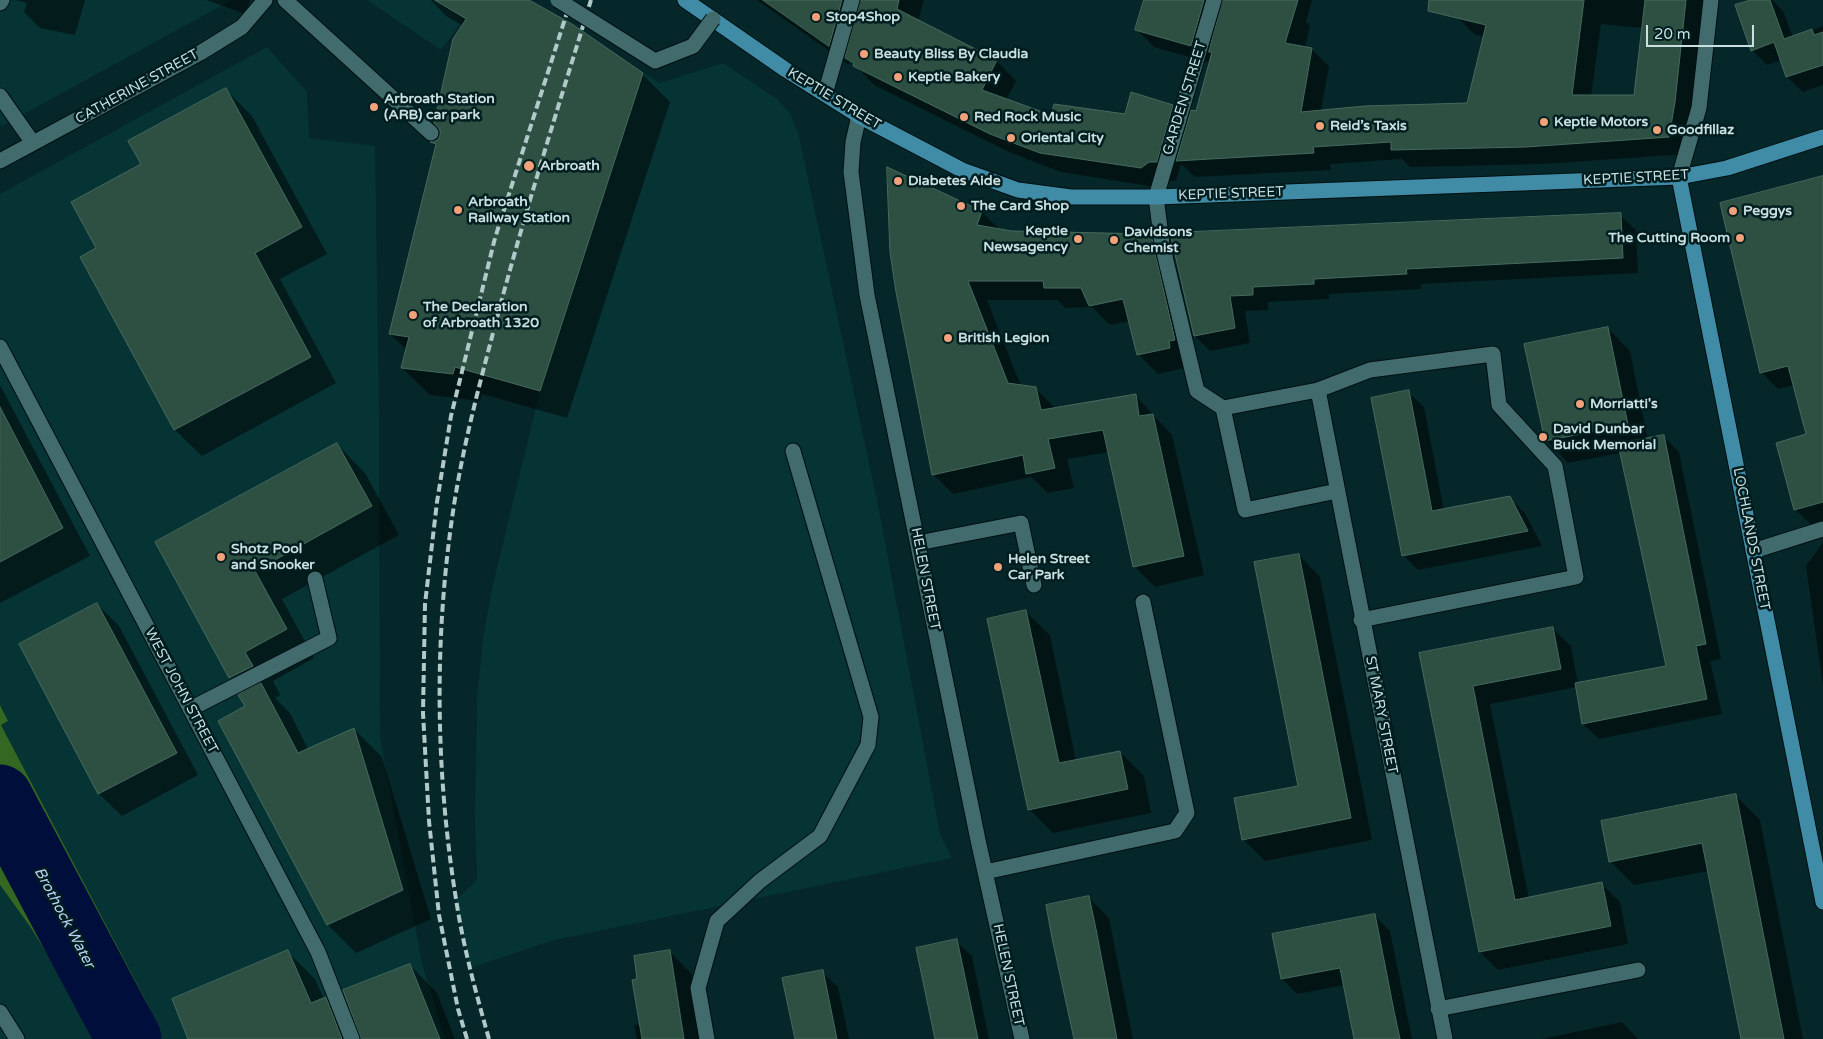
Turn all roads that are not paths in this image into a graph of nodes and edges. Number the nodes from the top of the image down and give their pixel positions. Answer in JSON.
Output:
{"nodes":[{"id":1,"x":265,"y":0,"type":"edge"},
{"id":2,"x":285,"y":0,"type":"edge"},
{"id":3,"x":558,"y":0,"type":"edge"},
{"id":4,"x":685,"y":0,"type":"edge"},
{"id":5,"x":852,"y":0,"type":"edge"},
{"id":6,"x":1214,"y":0,"type":"edge"},
{"id":7,"x":1711,"y":0,"type":"edge"},
{"id":8,"x":713,"y":19,"type":"junction"},
{"id":9,"x":825,"y":94,"type":"junction"},
{"id":10,"x":0,"y":96,"type":"edge"},
{"id":11,"x":859,"y":116,"type":"junction"},
{"id":12,"x":431,"y":133,"type":"dead end"},
{"id":13,"x":1823,"y":137,"type":"edge"},
{"id":14,"x":34,"y":143,"type":"junction"},
{"id":15,"x":0,"y":161,"type":"edge"},
{"id":16,"x":1679,"y":177,"type":"junction"},
{"id":17,"x":1156,"y":197,"type":"junction"},
{"id":18,"x":0,"y":347,"type":"edge"},
{"id":19,"x":1318,"y":390,"type":"junction"},
{"id":20,"x":1223,"y":408,"type":"junction"},
{"id":21,"x":793,"y":451,"type":"dead end"},
{"id":22,"x":1337,"y":491,"type":"junction"},
{"id":23,"x":1823,"y":529,"type":"edge"},
{"id":24,"x":918,"y":543,"type":"junction"},
{"id":25,"x":1753,"y":551,"type":"junction"},
{"id":26,"x":316,"y":579,"type":"dead end"},
{"id":27,"x":1034,"y":585,"type":"dead end"},
{"id":28,"x":1143,"y":602,"type":"dead end"},
{"id":29,"x":1361,"y":620,"type":"junction"},
{"id":30,"x":190,"y":709,"type":"junction"},
{"id":31,"x":1819,"y":863,"type":"edge"},
{"id":32,"x":985,"y":872,"type":"junction"},
{"id":33,"x":1823,"y":902,"type":"edge"},
{"id":34,"x":1638,"y":970,"type":"dead end"},
{"id":35,"x":1438,"y":1009,"type":"junction"},
{"id":36,"x":0,"y":1012,"type":"edge"},
{"id":37,"x":17,"y":1039,"type":"edge"},
{"id":38,"x":352,"y":1039,"type":"edge"},
{"id":39,"x":707,"y":1039,"type":"edge"},
{"id":40,"x":1022,"y":1039,"type":"edge"},
{"id":41,"x":1445,"y":1039,"type":"edge"}],
"edges":[{"from":1,"to":14,"type":"street","name":"CATHERINE STREET"},
{"from":2,"to":12,"type":"street"},
{"from":3,"to":8,"type":"street","bridge":true},
{"from":4,"to":8,"type":"main road","name":"KEPTIE STREET"},
{"from":5,"to":9,"type":"street"},
{"from":6,"to":17,"type":"street","name":"GARDEN STREET"},
{"from":7,"to":16,"type":"street"},
{"from":8,"to":9,"type":"main road","name":"KEPTIE STREET"},
{"from":9,"to":11,"type":"main road","name":"KEPTIE STREET"},
{"from":10,"to":14,"type":"street"},
{"from":11,"to":17,"type":"main road","name":"KEPTIE STREET"},
{"from":11,"to":24,"type":"street","name":"HELEN STREET"},
{"from":13,"to":16,"type":"main road","name":"KEPTIE STREET"},
{"from":14,"to":15,"type":"street","name":"CATHERINE STREET"},
{"from":16,"to":17,"type":"main road","name":"KEPTIE STREET"},
{"from":16,"to":25,"type":"main road","name":"LOCHLANDS STREET"},
{"from":17,"to":20,"type":"street"},
{"from":18,"to":30,"type":"street","name":"WEST JOHN STREET"},
{"from":19,"to":20,"type":"street"},
{"from":19,"to":22,"type":"street","name":"ST MARY STREET"},
{"from":19,"to":29,"type":"street"},
{"from":20,"to":22,"type":"street"},
{"from":21,"to":39,"type":"street"},
{"from":22,"to":29,"type":"street","name":"ST MARY STREET"},
{"from":23,"to":25,"type":"street"},
{"from":24,"to":27,"type":"street"},
{"from":24,"to":32,"type":"street","name":"HELEN STREET"},
{"from":25,"to":31,"type":"main road","name":"LOCHLANDS STREET"},
{"from":26,"to":30,"type":"street"},
{"from":28,"to":32,"type":"street"},
{"from":29,"to":35,"type":"street","name":"ST MARY STREET"},
{"from":30,"to":38,"type":"street","name":"WEST JOHN STREET"},
{"from":31,"to":33,"type":"main road","name":"LOCHLANDS STREET"},
{"from":32,"to":40,"type":"street","name":"HELEN STREET"},
{"from":34,"to":35,"type":"street"},
{"from":35,"to":41,"type":"street","name":"ST MARY STREET"},
{"from":36,"to":37,"type":"street"}]}
